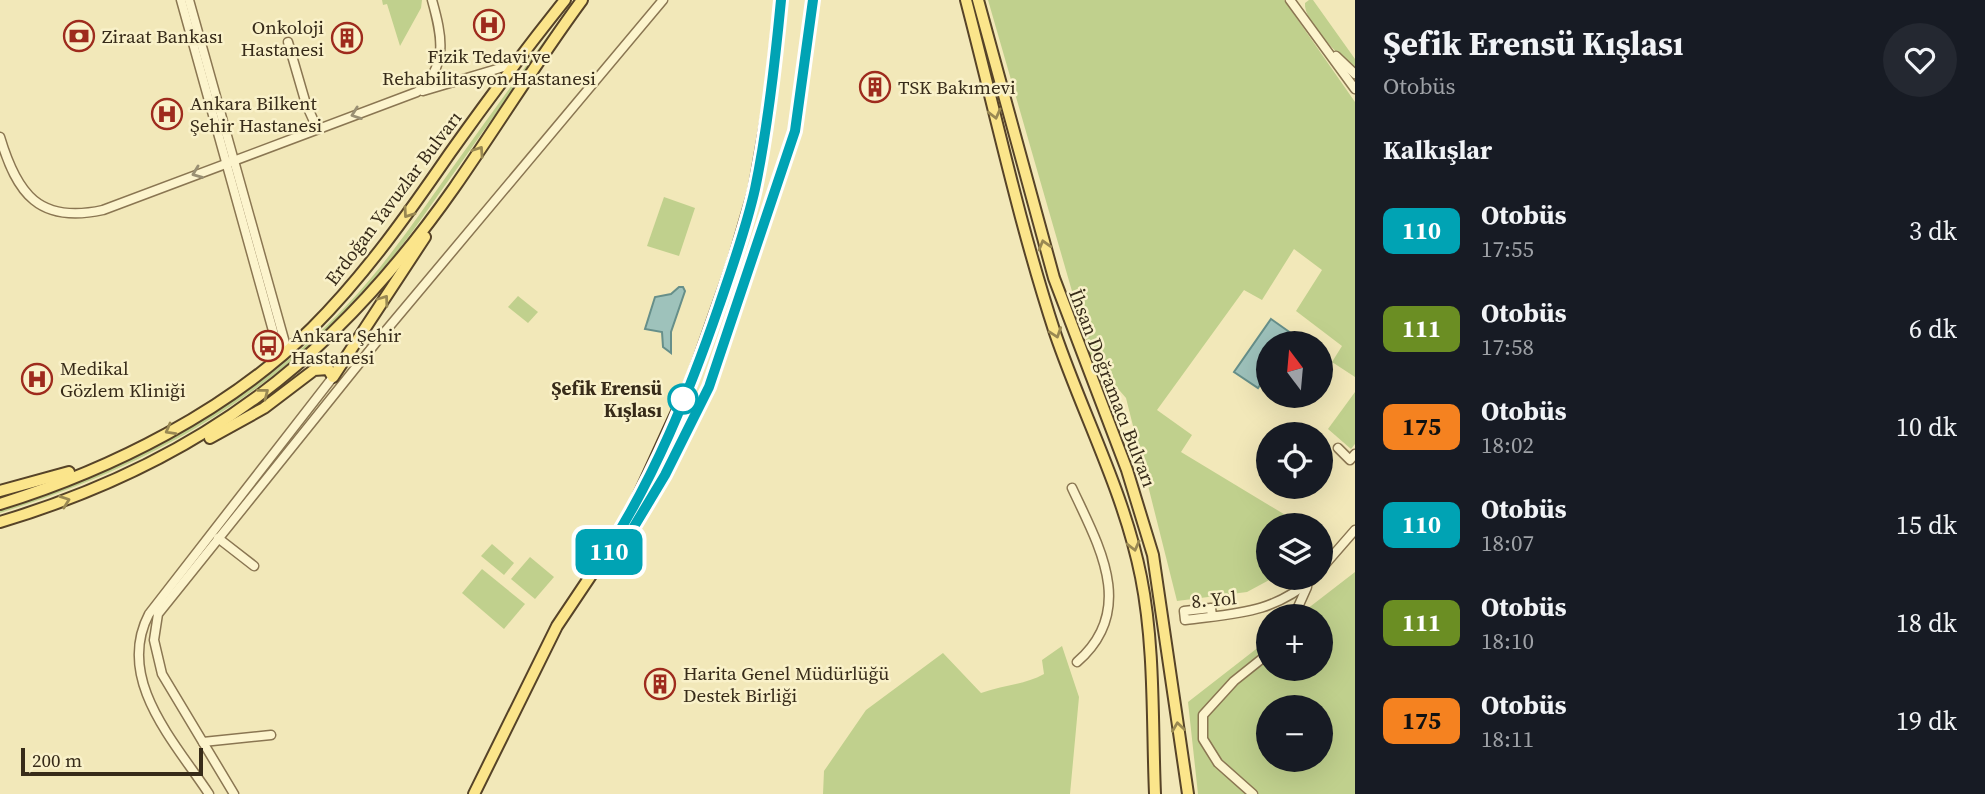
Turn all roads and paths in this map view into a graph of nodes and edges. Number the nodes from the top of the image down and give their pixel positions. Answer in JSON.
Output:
{"nodes":[{"id":1,"x":181,"y":0,"type":"edge"},
{"id":2,"x":189,"y":0,"type":"edge"},
{"id":3,"x":432,"y":0,"type":"edge"},
{"id":4,"x":565,"y":0,"type":"edge"},
{"id":5,"x":582,"y":0,"type":"edge"},
{"id":6,"x":591,"y":0,"type":"edge"},
{"id":7,"x":663,"y":0,"type":"edge"},
{"id":8,"x":781,"y":0,"type":"edge"},
{"id":9,"x":813,"y":0,"type":"edge"},
{"id":10,"x":965,"y":0,"type":"edge"},
{"id":11,"x":979,"y":0,"type":"edge"},
{"id":12,"x":1293,"y":0,"type":"edge"},
{"id":13,"x":288,"y":42,"type":"dead end"},
{"id":14,"x":514,"y":64,"type":"junction"},
{"id":15,"x":534,"y":71,"type":"junction"},
{"id":16,"x":1355,"y":74,"type":"edge"},
{"id":17,"x":1355,"y":89,"type":"edge"},
{"id":18,"x":417,"y":92,"type":"junction"},
{"id":19,"x":317,"y":128,"type":"junction"},
{"id":20,"x":0,"y":137,"type":"edge"},
{"id":21,"x":229,"y":161,"type":"junction"},
{"id":22,"x":453,"y":190,"type":"junction"},
{"id":23,"x":283,"y":353,"type":"junction"},
{"id":24,"x":333,"y":377,"type":"junction"},
{"id":25,"x":692,"y":379,"type":"junction"},
{"id":26,"x":709,"y":387,"type":"junction"},
{"id":27,"x":1338,"y":448,"type":"dead end"},
{"id":28,"x":1355,"y":454,"type":"edge"},
{"id":29,"x":149,"y":466,"type":"junction"},
{"id":30,"x":93,"y":468,"type":"junction"},
{"id":31,"x":1072,"y":488,"type":"dead end"},
{"id":32,"x":0,"y":491,"type":"edge"},
{"id":33,"x":0,"y":504,"type":"edge"},
{"id":34,"x":0,"y":525,"type":"edge"},
{"id":35,"x":1355,"y":530,"type":"edge"},
{"id":36,"x":218,"y":538,"type":"junction"},
{"id":37,"x":1333,"y":555,"type":"edge"},
{"id":38,"x":604,"y":556,"type":"junction"},
{"id":39,"x":254,"y":566,"type":"dead end"},
{"id":40,"x":1297,"y":590,"type":"edge"},
{"id":41,"x":1212,"y":612,"type":"dead end"},
{"id":42,"x":1077,"y":662,"type":"dead end"},
{"id":43,"x":1256,"y":663,"type":"edge"},
{"id":44,"x":271,"y":735,"type":"dead end"},
{"id":45,"x":203,"y":742,"type":"junction"},
{"id":46,"x":209,"y":794,"type":"edge"},
{"id":47,"x":234,"y":794,"type":"edge"},
{"id":48,"x":474,"y":794,"type":"edge"},
{"id":49,"x":1154,"y":794,"type":"edge"},
{"id":50,"x":1188,"y":794,"type":"edge"},
{"id":51,"x":1253,"y":794,"type":"edge"}],
"edges":[{"from":1,"to":21,"type":"street"},
{"from":2,"to":21,"type":"street"},
{"from":3,"to":18,"type":"street"},
{"from":4,"to":14,"type":"main road","name":"Erdoğan Yavuzlar Bulvarı"},
{"from":5,"to":15,"type":"main road","name":"Erdoğan Yavuzlar Bulvarı"},
{"from":6,"to":15,"type":"main road","name":"Erdoğan Yavuzlar Bulvarı"},
{"from":7,"to":36,"type":"street"},
{"from":8,"to":25,"type":"main road"},
{"from":9,"to":26,"type":"main road"},
{"from":10,"to":49,"type":"main road","name":"İhsan Doğramacı Bulvarı","one_way":true},
{"from":50,"to":11,"type":"main road","name":"İhsan Doğramacı Bulvarı","one_way":true},
{"from":12,"to":16,"type":"street"},
{"from":12,"to":17,"type":"street"},
{"from":13,"to":19,"type":"street"},
{"from":14,"to":18,"type":"street"},
{"from":14,"to":23,"type":"main road","name":"Erdoğan Yavuzlar Bulvarı","one_way":true},
{"from":22,"to":15,"type":"main road","name":"Erdoğan Yavuzlar Bulvarı","one_way":true},
{"from":18,"to":19,"type":"street","one_way":true},
{"from":19,"to":21,"type":"street"},
{"from":21,"to":20,"type":"street","one_way":true},
{"from":21,"to":23,"type":"street"},
{"from":24,"to":22,"type":"main road","one_way":true},
{"from":29,"to":22,"type":"main road","name":"Erdoğan Yavuzlar Bulvarı","one_way":true},
{"from":23,"to":30,"type":"main road","name":"Erdoğan Yavuzlar Bulvarı","one_way":true},
{"from":24,"to":29,"type":"main road"},
{"from":24,"to":46,"type":"street"},
{"from":25,"to":26,"type":"main road"},
{"from":25,"to":38,"type":"main road"},
{"from":26,"to":38,"type":"main road"},
{"from":27,"to":28,"type":"street"},
{"from":34,"to":29,"type":"main road","name":"Erdoğan Yavuzlar Bulvarı","one_way":true},
{"from":30,"to":32,"type":"main road"},
{"from":30,"to":33,"type":"main road","name":"Erdoğan Yavuzlar Bulvarı"},
{"from":31,"to":42,"type":"street"},
{"from":35,"to":37,"type":"street"},
{"from":36,"to":39,"type":"street"},
{"from":36,"to":45,"type":"street"},
{"from":38,"to":48,"type":"main road"},
{"from":40,"to":41,"type":"street","name":"8. Yol"},
{"from":43,"to":51,"type":"street"},
{"from":44,"to":45,"type":"street"},
{"from":45,"to":47,"type":"street"}]}
